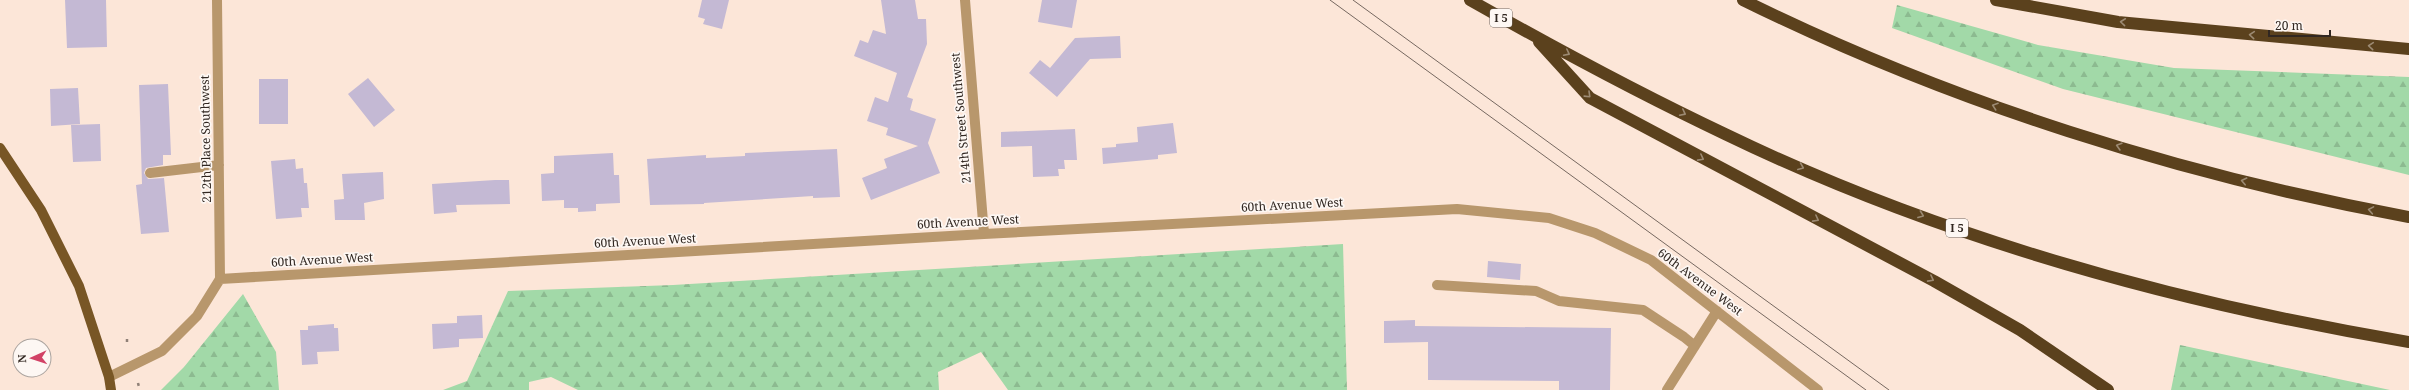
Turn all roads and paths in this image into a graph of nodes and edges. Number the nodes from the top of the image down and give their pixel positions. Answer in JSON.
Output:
{"nodes":[{"id":1,"x":217,"y":0,"type":"edge"},
{"id":2,"x":965,"y":0,"type":"edge"},
{"id":3,"x":1470,"y":0,"type":"edge"},
{"id":4,"x":1743,"y":0,"type":"edge"},
{"id":5,"x":1996,"y":0,"type":"edge"},
{"id":6,"x":1532,"y":35,"type":"junction"},
{"id":7,"x":2409,"y":50,"type":"edge"},
{"id":8,"x":0,"y":148,"type":"edge"},
{"id":9,"x":219,"y":165,"type":"junction"},
{"id":10,"x":150,"y":173,"type":"dead end"},
{"id":11,"x":2409,"y":217,"type":"edge"},
{"id":12,"x":984,"y":234,"type":"junction"},
{"id":13,"x":220,"y":279,"type":"junction"},
{"id":14,"x":1437,"y":285,"type":"dead end"},
{"id":15,"x":1717,"y":311,"type":"junction"},
{"id":16,"x":127,"y":339,"type":"dead end"},
{"id":17,"x":2409,"y":342,"type":"edge"},
{"id":18,"x":127,"y":343,"type":"dead end"},
{"id":19,"x":1695,"y":346,"type":"junction"},
{"id":20,"x":109,"y":377,"type":"junction"},
{"id":21,"x":138,"y":383,"type":"dead end"},
{"id":22,"x":139,"y":387,"type":"dead end"},
{"id":23,"x":111,"y":390,"type":"edge"},
{"id":24,"x":1667,"y":390,"type":"edge"},
{"id":25,"x":1818,"y":390,"type":"edge"},
{"id":26,"x":2108,"y":390,"type":"edge"}],
"edges":[{"from":1,"to":9,"type":"street","name":"212th Place Southwest"},
{"from":2,"to":12,"type":"street","name":"214th Street Southwest"},
{"from":3,"to":6,"type":"highway","number":"I 5"},
{"from":11,"to":4,"type":"highway","one_way":true},
{"from":7,"to":5,"type":"highway","one_way":true},
{"from":6,"to":17,"type":"highway","number":"I 5","one_way":true},
{"from":6,"to":26,"type":"highway","one_way":true},
{"from":8,"to":20,"type":"main road"},
{"from":9,"to":10,"type":"street"},
{"from":9,"to":13,"type":"street","name":"212th Place Southwest"},
{"from":12,"to":13,"type":"street","name":"60th Avenue West"},
{"from":12,"to":15,"type":"street","name":"60th Avenue West"},
{"from":13,"to":20,"type":"street"},
{"from":14,"to":19,"type":"street"},
{"from":15,"to":19,"type":"street"},
{"from":15,"to":25,"type":"street","name":"60th Avenue West"},
{"from":16,"to":18,"type":"path"},
{"from":19,"to":24,"type":"street"},
{"from":20,"to":23,"type":"main road"},
{"from":21,"to":22,"type":"path"}]}
